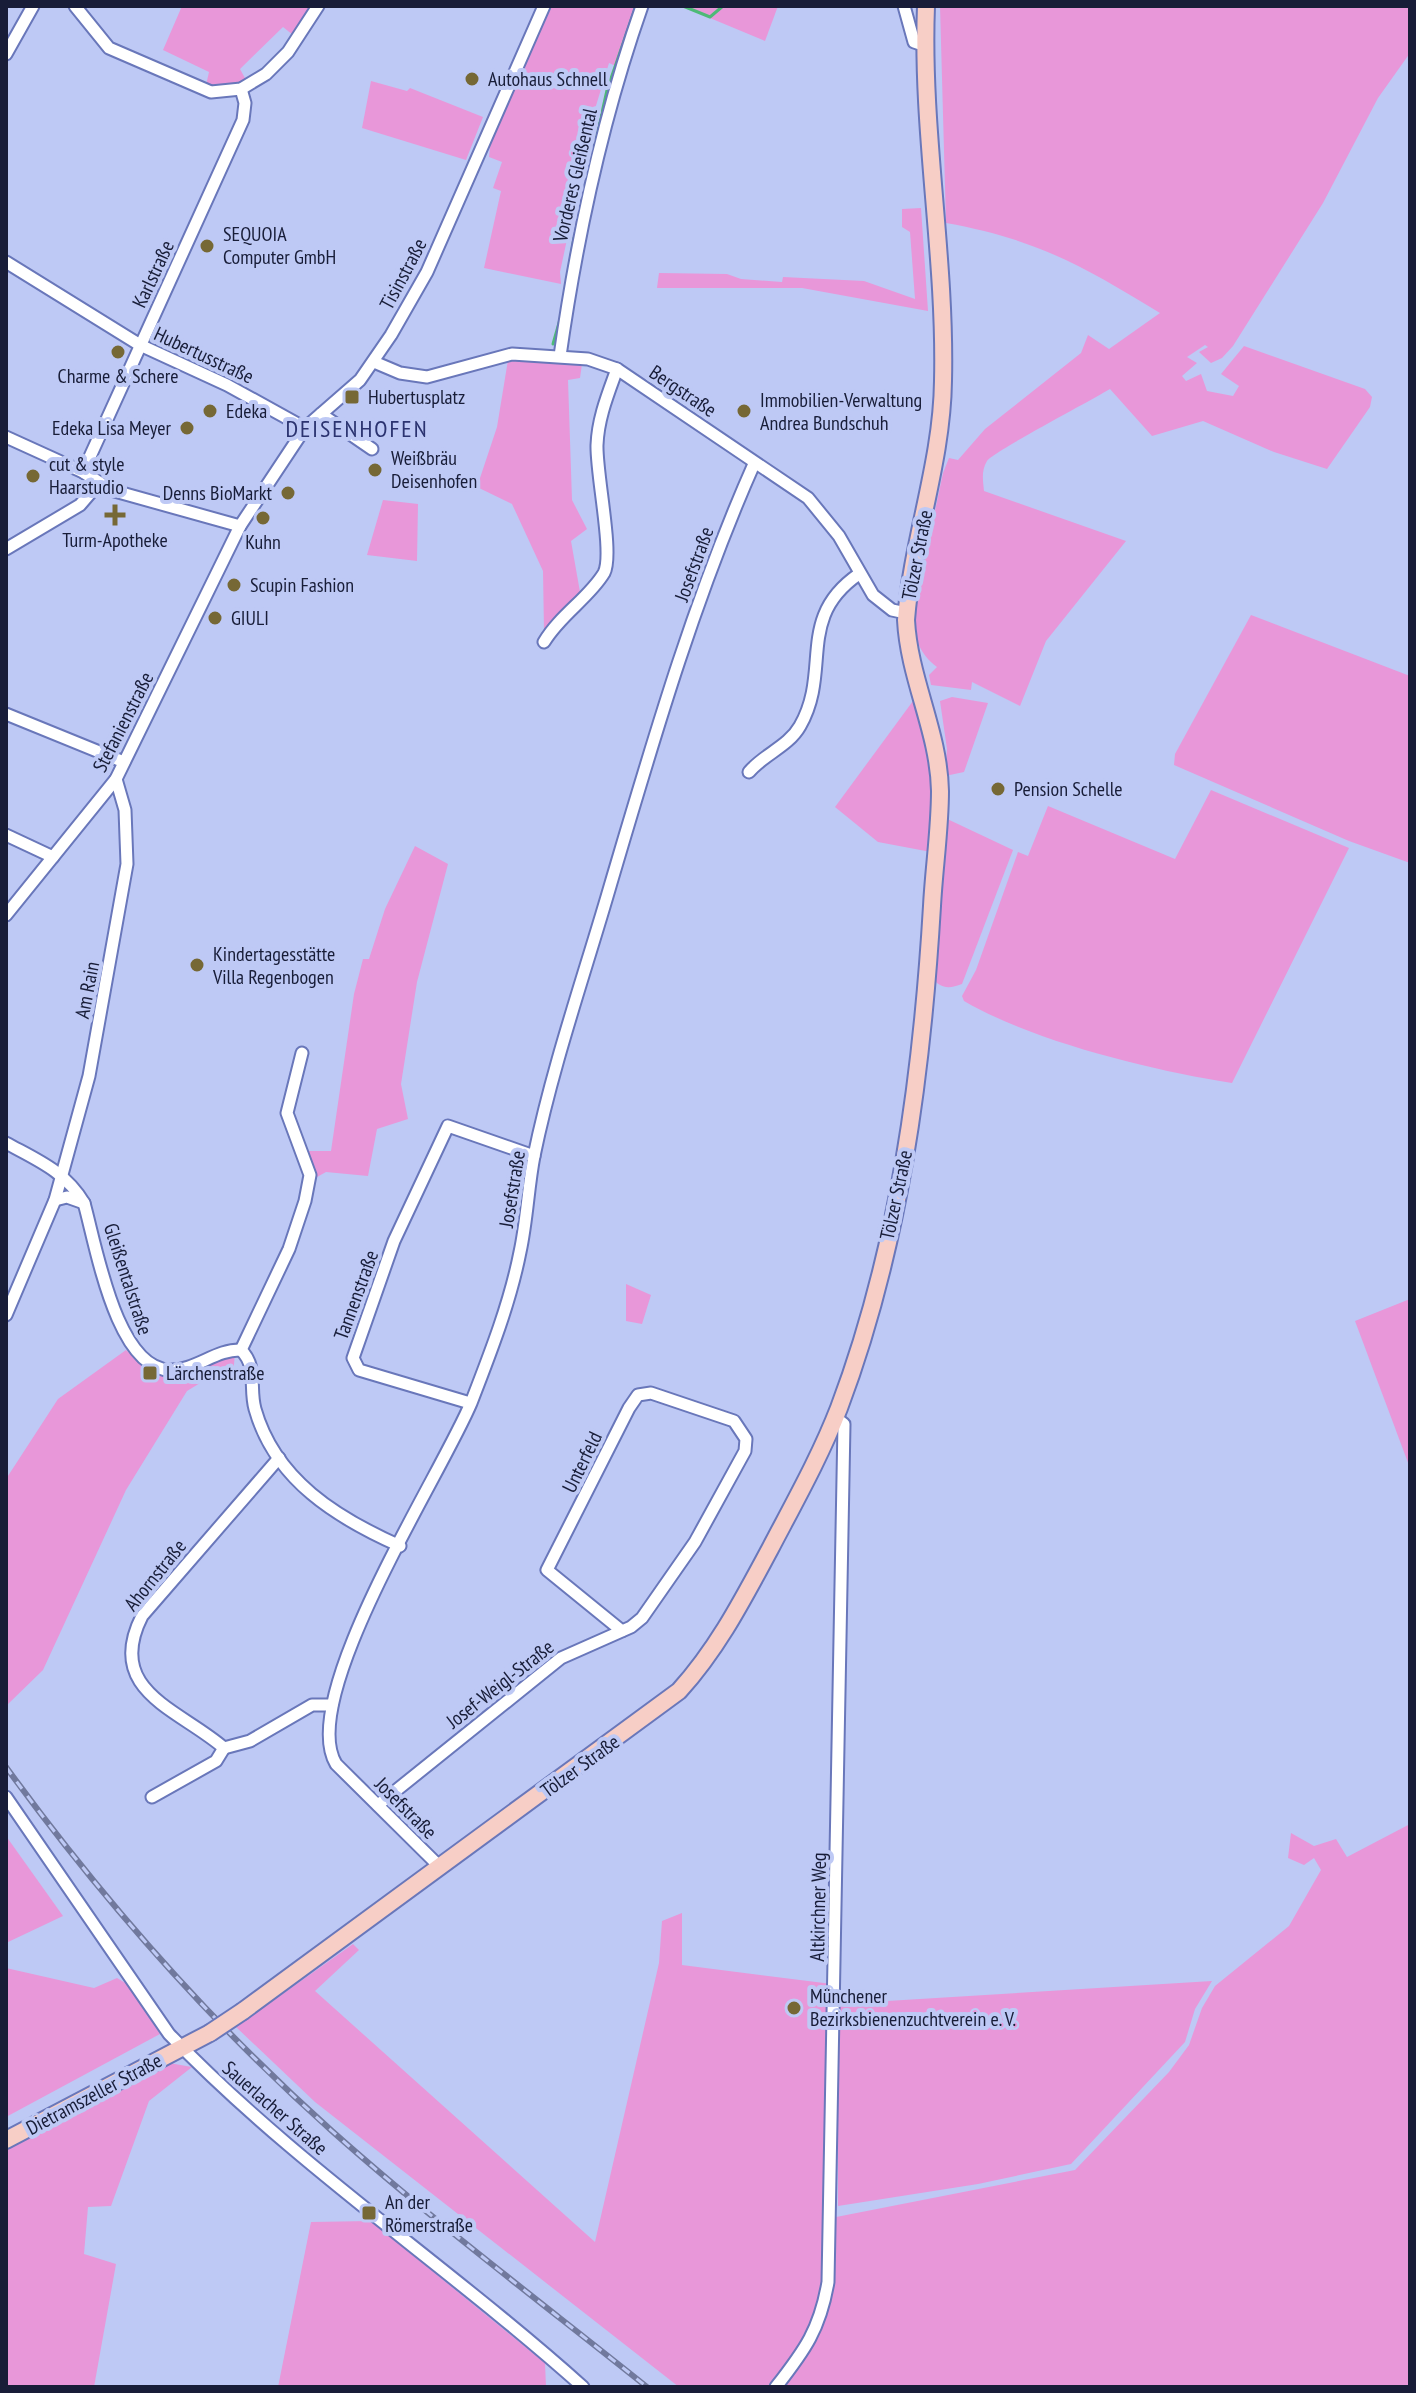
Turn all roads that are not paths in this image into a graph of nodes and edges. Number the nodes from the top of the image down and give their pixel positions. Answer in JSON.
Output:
{"nodes":[{"id":1,"x":33,"y":6,"type":"edge"},
{"id":2,"x":75,"y":6,"type":"edge"},
{"id":3,"x":318,"y":6,"type":"edge"},
{"id":4,"x":544,"y":6,"type":"edge"},
{"id":5,"x":642,"y":6,"type":"edge"},
{"id":6,"x":904,"y":6,"type":"edge"},
{"id":7,"x":926,"y":6,"type":"edge"},
{"id":8,"x":926,"y":46,"type":"junction"},
{"id":9,"x":6,"y":54,"type":"edge"},
{"id":10,"x":241,"y":89,"type":"junction"},
{"id":11,"x":6,"y":262,"type":"edge"},
{"id":12,"x":140,"y":345,"type":"junction"},
{"id":13,"x":560,"y":356,"type":"junction"},
{"id":14,"x":374,"y":362,"type":"junction"},
{"id":15,"x":617,"y":369,"type":"junction"},
{"id":16,"x":321,"y":414,"type":"junction"},
{"id":17,"x":305,"y":428,"type":"junction"},
{"id":18,"x":6,"y":437,"type":"edge"},
{"id":19,"x":372,"y":449,"type":"dead end"},
{"id":20,"x":754,"y":464,"type":"junction"},
{"id":21,"x":83,"y":472,"type":"junction"},
{"id":22,"x":98,"y":484,"type":"junction"},
{"id":23,"x":240,"y":526,"type":"junction"},
{"id":24,"x":6,"y":549,"type":"edge"},
{"id":25,"x":859,"y":574,"type":"junction"},
{"id":26,"x":906,"y":613,"type":"junction"},
{"id":27,"x":544,"y":642,"type":"dead end"},
{"id":28,"x":6,"y":714,"type":"edge"},
{"id":29,"x":124,"y":762,"type":"junction"},
{"id":30,"x":749,"y":772,"type":"dead end"},
{"id":31,"x":116,"y":779,"type":"junction"},
{"id":32,"x":97,"y":806,"type":"junction"},
{"id":33,"x":125,"y":810,"type":"junction"},
{"id":34,"x":6,"y":835,"type":"edge"},
{"id":35,"x":53,"y":857,"type":"junction"},
{"id":36,"x":6,"y":915,"type":"edge"},
{"id":37,"x":302,"y":1053,"type":"dead end"},
{"id":38,"x":6,"y":1143,"type":"edge"},
{"id":39,"x":534,"y":1156,"type":"junction"},
{"id":40,"x":62,"y":1173,"type":"junction"},
{"id":41,"x":55,"y":1200,"type":"junction"},
{"id":42,"x":84,"y":1203,"type":"junction"},
{"id":43,"x":6,"y":1315,"type":"edge"},
{"id":44,"x":241,"y":1350,"type":"junction"},
{"id":45,"x":470,"y":1403,"type":"junction"},
{"id":46,"x":835,"y":1417,"type":"junction"},
{"id":47,"x":746,"y":1439,"type":"joint"},
{"id":48,"x":279,"y":1458,"type":"junction"},
{"id":49,"x":400,"y":1546,"type":"junction"},
{"id":50,"x":622,"y":1631,"type":"junction"},
{"id":51,"x":332,"y":1705,"type":"junction"},
{"id":52,"x":224,"y":1748,"type":"junction"},
{"id":53,"x":6,"y":1797,"type":"edge"},
{"id":54,"x":152,"y":1797,"type":"dead end"},
{"id":55,"x":378,"y":1805,"type":"junction"},
{"id":56,"x":441,"y":1868,"type":"junction"},
{"id":57,"x":183,"y":2048,"type":"junction"},
{"id":58,"x":6,"y":2140,"type":"edge"},
{"id":59,"x":583,"y":2387,"type":"edge"},
{"id":60,"x":776,"y":2387,"type":"edge"}],
"edges":[{"from":1,"to":9,"type":"street"},
{"from":2,"to":10,"type":"street"},
{"from":3,"to":10,"type":"street"},
{"from":4,"to":14,"type":"street","name":"Tisinstraße"},
{"from":5,"to":13,"type":"street","name":"Vorderes Gleißental"},
{"from":6,"to":8,"type":"street","name":"Tölzer Straße"},
{"from":7,"to":8,"type":"main road","name":"Tölzer Straße"},
{"from":8,"to":26,"type":"main road","name":"Tölzer Straße"},
{"from":10,"to":12,"type":"street","name":"Karlstraße"},
{"from":11,"to":12,"type":"street","name":"Hubertusstraße"},
{"from":12,"to":17,"type":"street","name":"Hubertusstraße"},
{"from":12,"to":21,"type":"street","name":"Karlstraße"},
{"from":13,"to":14,"type":"street","name":"Bergstraße"},
{"from":13,"to":15,"type":"street","name":"Bergstraße"},
{"from":14,"to":16,"type":"street","name":"Tisinstraße"},
{"from":15,"to":20,"type":"street","name":"Bergstraße"},
{"from":15,"to":27,"type":"street"},
{"from":16,"to":17,"type":"street","name":"Tisinstraße"},
{"from":16,"to":19,"type":"street"},
{"from":17,"to":23,"type":"street","name":"Tisinstraße"},
{"from":18,"to":21,"type":"street"},
{"from":20,"to":25,"type":"street","name":"Bergstraße"},
{"from":20,"to":39,"type":"street","name":"Josefstraße"},
{"from":21,"to":22,"type":"street"},
{"from":22,"to":23,"type":"street"},
{"from":22,"to":24,"type":"street"},
{"from":23,"to":29,"type":"street","name":"Stefanienstraße"},
{"from":25,"to":26,"type":"street","name":"Bergstraße"},
{"from":25,"to":30,"type":"street"},
{"from":26,"to":46,"type":"main road","name":"Tölzer Straße"},
{"from":28,"to":29,"type":"street"},
{"from":29,"to":31,"type":"street","name":"Stefanienstraße"},
{"from":31,"to":32,"type":"street","name":"Stefanienstraße"},
{"from":31,"to":33,"type":"street","name":"Am Rain"},
{"from":32,"to":33,"type":"street"},
{"from":32,"to":35,"type":"street","name":"Stefanienstraße"},
{"from":33,"to":40,"type":"street","name":"Am Rain"},
{"from":34,"to":35,"type":"street"},
{"from":35,"to":36,"type":"street","name":"Stefanienstraße"},
{"from":37,"to":44,"type":"street"},
{"from":38,"to":40,"type":"street","name":"Gleißentalstraße"},
{"from":39,"to":45,"type":"street","name":"Josefstraße"},
{"from":39,"to":45,"type":"street","name":"Tannenstraße"},
{"from":40,"to":41,"type":"street","name":"Am Rain"},
{"from":40,"to":42,"type":"street","name":"Gleißentalstraße"},
{"from":41,"to":42,"type":"street"},
{"from":41,"to":43,"type":"street","name":"Am Rain"},
{"from":42,"to":44,"type":"street","name":"Gleißentalstraße"},
{"from":44,"to":48,"type":"street"},
{"from":45,"to":49,"type":"street","name":"Josefstraße"},
{"from":46,"to":56,"type":"main road","name":"Tölzer Straße"},
{"from":46,"to":60,"type":"street","name":"Altkirchner Weg"},
{"from":47,"to":50,"type":"street","name":"Josef-Weigl-Straße"},
{"from":47,"to":50,"type":"street","name":"Unterfeld"},
{"from":48,"to":49,"type":"street"},
{"from":48,"to":52,"type":"street","name":"Ahornstraße"},
{"from":49,"to":51,"type":"street","name":"Josefstraße"},
{"from":50,"to":55,"type":"street","name":"Josef-Weigl-Straße"},
{"from":51,"to":52,"type":"street"},
{"from":51,"to":55,"type":"street","name":"Josefstraße"},
{"from":52,"to":54,"type":"street"},
{"from":53,"to":57,"type":"street","name":"Sauerlacher Straße"},
{"from":55,"to":56,"type":"street","name":"Josefstraße"},
{"from":56,"to":57,"type":"main road","name":"Tölzer Straße","bridge":true},
{"from":57,"to":58,"type":"main road","name":"Dietramszeller Straße"},
{"from":57,"to":59,"type":"street","name":"Sauerlacher Straße"}]}
